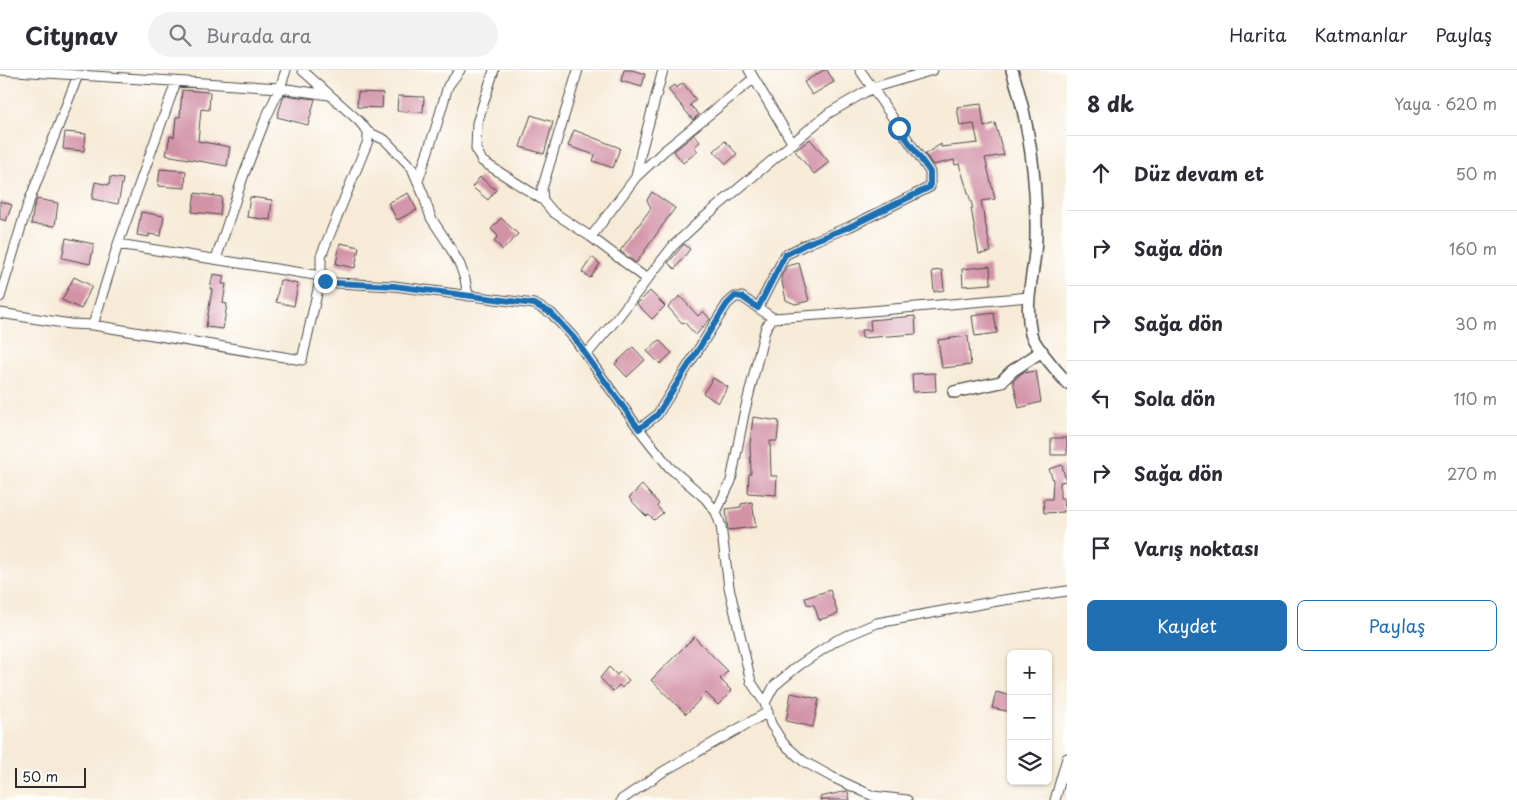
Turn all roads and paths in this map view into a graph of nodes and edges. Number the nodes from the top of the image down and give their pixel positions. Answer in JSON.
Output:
{"nodes":[{"id":1,"x":0,"y":70,"type":"edge"},
{"id":2,"x":286,"y":70,"type":"edge"},
{"id":3,"x":302,"y":70,"type":"edge"},
{"id":4,"x":460,"y":70,"type":"edge"},
{"id":5,"x":494,"y":70,"type":"edge"},
{"id":6,"x":578,"y":70,"type":"edge"},
{"id":7,"x":663,"y":70,"type":"edge"},
{"id":8,"x":860,"y":70,"type":"edge"},
{"id":9,"x":933,"y":70,"type":"edge"},
{"id":10,"x":1012,"y":70,"type":"edge"},
{"id":11,"x":919,"y":72,"type":"edge"},
{"id":12,"x":751,"y":74,"type":"edge"},
{"id":13,"x":78,"y":75,"type":"junction"},
{"id":14,"x":176,"y":82,"type":"junction"},
{"id":15,"x":280,"y":88,"type":"junction"},
{"id":16,"x":872,"y":88,"type":"junction"},
{"id":17,"x":330,"y":95,"type":"junction"},
{"id":18,"x":368,"y":132,"type":"junction"},
{"id":19,"x":793,"y":144,"type":"junction"},
{"id":20,"x":636,"y":177,"type":"junction"},
{"id":21,"x":418,"y":181,"type":"junction"},
{"id":22,"x":543,"y":200,"type":"junction"},
{"id":23,"x":591,"y":237,"type":"junction"},
{"id":24,"x":118,"y":244,"type":"junction"},
{"id":25,"x":216,"y":259,"type":"junction"},
{"id":26,"x":321,"y":276,"type":"junction"},
{"id":27,"x":647,"y":280,"type":"junction"},
{"id":28,"x":0,"y":296,"type":"edge"},
{"id":29,"x":468,"y":296,"type":"junction"},
{"id":30,"x":1028,"y":297,"type":"junction"},
{"id":31,"x":758,"y":308,"type":"junction"},
{"id":32,"x":0,"y":313,"type":"edge"},
{"id":33,"x":773,"y":318,"type":"junction"},
{"id":34,"x":93,"y":325,"type":"junction"},
{"id":35,"x":1042,"y":351,"type":"junction"},
{"id":36,"x":586,"y":355,"type":"junction"},
{"id":37,"x":1067,"y":383,"type":"edge"},
{"id":38,"x":954,"y":392,"type":"dead end"},
{"id":39,"x":639,"y":429,"type":"junction"},
{"id":40,"x":716,"y":512,"type":"junction"},
{"id":41,"x":1067,"y":592,"type":"edge"},
{"id":42,"x":766,"y":707,"type":"junction"},
{"id":43,"x":1067,"y":758,"type":"edge"},
{"id":44,"x":620,"y":800,"type":"edge"},
{"id":45,"x":907,"y":800,"type":"edge"},
{"id":46,"x":1055,"y":800,"type":"edge"}],
"edges":[{"from":1,"to":13,"type":"street"},
{"from":2,"to":15,"type":"street"},
{"from":3,"to":17,"type":"street"},
{"from":4,"to":21,"type":"street"},
{"from":5,"to":22,"type":"street"},
{"from":6,"to":22,"type":"street"},
{"from":7,"to":20,"type":"street"},
{"from":8,"to":16,"type":"street"},
{"from":9,"to":11,"type":"street"},
{"from":10,"to":30,"type":"street"},
{"from":11,"to":16,"type":"street"},
{"from":12,"to":19,"type":"street"},
{"from":12,"to":20,"type":"street"},
{"from":13,"to":14,"type":"street"},
{"from":13,"to":28,"type":"street"},
{"from":14,"to":15,"type":"street"},
{"from":14,"to":24,"type":"street"},
{"from":15,"to":17,"type":"street"},
{"from":15,"to":25,"type":"street"},
{"from":16,"to":19,"type":"street"},
{"from":16,"to":31,"type":"street"},
{"from":17,"to":18,"type":"street"},
{"from":18,"to":21,"type":"street"},
{"from":18,"to":26,"type":"street"},
{"from":19,"to":27,"type":"street"},
{"from":20,"to":23,"type":"street"},
{"from":21,"to":29,"type":"street"},
{"from":22,"to":23,"type":"street"},
{"from":23,"to":27,"type":"street"},
{"from":24,"to":25,"type":"street"},
{"from":24,"to":34,"type":"street"},
{"from":25,"to":26,"type":"street"},
{"from":26,"to":29,"type":"street"},
{"from":26,"to":34,"type":"street"},
{"from":27,"to":36,"type":"street"},
{"from":29,"to":36,"type":"street"},
{"from":30,"to":33,"type":"street"},
{"from":30,"to":35,"type":"street"},
{"from":31,"to":33,"type":"street"},
{"from":31,"to":39,"type":"street"},
{"from":32,"to":34,"type":"street"},
{"from":33,"to":40,"type":"street"},
{"from":35,"to":37,"type":"street"},
{"from":35,"to":38,"type":"street"},
{"from":36,"to":39,"type":"street"},
{"from":39,"to":40,"type":"street"},
{"from":40,"to":42,"type":"street"},
{"from":41,"to":42,"type":"street"},
{"from":42,"to":44,"type":"street"},
{"from":42,"to":45,"type":"street"},
{"from":43,"to":46,"type":"street"}]}
